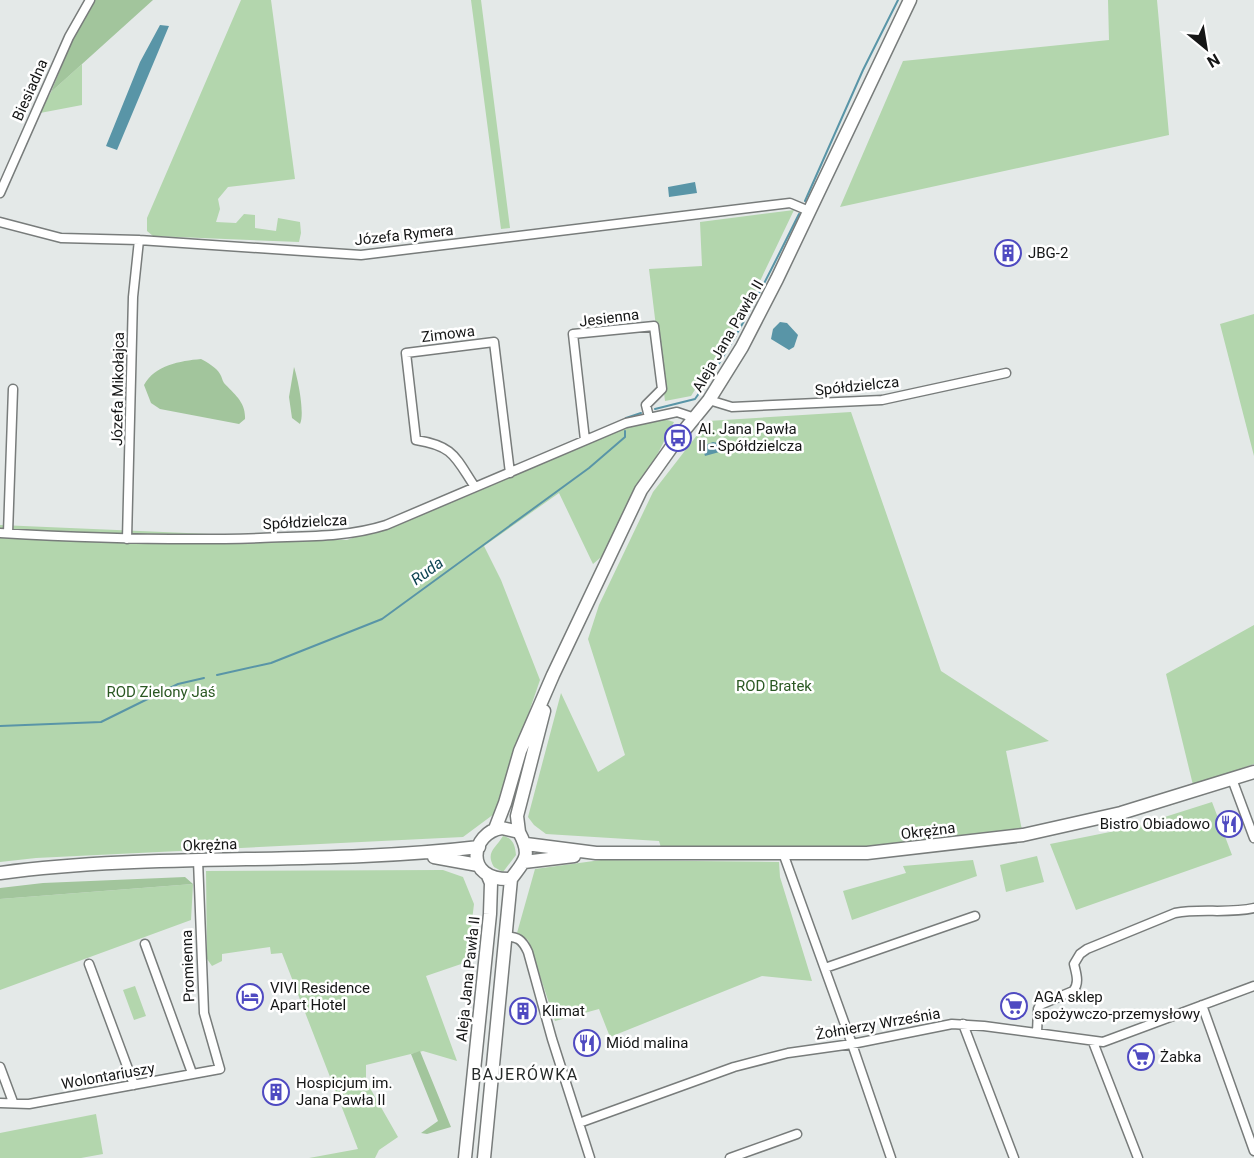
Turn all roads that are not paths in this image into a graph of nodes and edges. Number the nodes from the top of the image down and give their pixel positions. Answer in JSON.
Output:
{"nodes":[{"id":1,"x":90,"y":0,"type":"edge"},
{"id":2,"x":910,"y":0,"type":"edge"},
{"id":3,"x":0,"y":193,"type":"edge"},
{"id":4,"x":809,"y":211,"type":"junction"},
{"id":5,"x":0,"y":222,"type":"edge"},
{"id":6,"x":139,"y":240,"type":"junction"},
{"id":7,"x":1006,"y":373,"type":"dead end"},
{"id":8,"x":13,"y":389,"type":"dead end"},
{"id":9,"x":709,"y":400,"type":"junction"},
{"id":10,"x":649,"y":417,"type":"junction"},
{"id":11,"x":695,"y":418,"type":"junction"},
{"id":12,"x":585,"y":441,"type":"junction"},
{"id":13,"x":510,"y":473,"type":"junction"},
{"id":14,"x":475,"y":488,"type":"junction"},
{"id":15,"x":4,"y":533,"type":"edge"},
{"id":16,"x":128,"y":539,"type":"junction"},
{"id":17,"x":553,"y":675,"type":"junction"},
{"id":18,"x":1254,"y":772,"type":"edge"},
{"id":19,"x":1232,"y":779,"type":"junction"},
{"id":20,"x":495,"y":829,"type":"junction"},
{"id":21,"x":519,"y":832,"type":"junction"},
{"id":22,"x":1254,"y":838,"type":"edge"},
{"id":23,"x":526,"y":844,"type":"junction"},
{"id":24,"x":479,"y":847,"type":"junction"},
{"id":25,"x":596,"y":853,"type":"junction"},
{"id":26,"x":783,"y":853,"type":"junction"},
{"id":27,"x":421,"y":854,"type":"junction"},
{"id":28,"x":198,"y":860,"type":"junction"},
{"id":29,"x":524,"y":862,"type":"junction"},
{"id":30,"x":478,"y":865,"type":"junction"},
{"id":31,"x":0,"y":873,"type":"edge"},
{"id":32,"x":488,"y":876,"type":"junction"},
{"id":33,"x":511,"y":879,"type":"junction"},
{"id":34,"x":1254,"y":908,"type":"edge"},
{"id":35,"x":975,"y":916,"type":"dead end"},
{"id":36,"x":504,"y":936,"type":"junction"},
{"id":37,"x":145,"y":944,"type":"dead end"},
{"id":38,"x":89,"y":964,"type":"dead end"},
{"id":39,"x":825,"y":968,"type":"junction"},
{"id":40,"x":1254,"y":986,"type":"edge"},
{"id":41,"x":1202,"y":1005,"type":"junction"},
{"id":42,"x":963,"y":1024,"type":"junction"},
{"id":43,"x":1037,"y":1033,"type":"junction"},
{"id":44,"x":1093,"y":1042,"type":"junction"},
{"id":45,"x":852,"y":1044,"type":"junction"},
{"id":46,"x":0,"y":1067,"type":"edge"},
{"id":47,"x":220,"y":1069,"type":"joint"},
{"id":48,"x":192,"y":1073,"type":"junction"},
{"id":49,"x":134,"y":1085,"type":"junction"},
{"id":50,"x":13,"y":1102,"type":"junction"},
{"id":51,"x":0,"y":1103,"type":"edge"},
{"id":52,"x":579,"y":1123,"type":"junction"},
{"id":53,"x":797,"y":1134,"type":"dead end"},
{"id":54,"x":1254,"y":1151,"type":"edge"},
{"id":55,"x":465,"y":1158,"type":"edge"},
{"id":56,"x":484,"y":1158,"type":"edge"},
{"id":57,"x":590,"y":1158,"type":"edge"},
{"id":58,"x":730,"y":1158,"type":"edge"},
{"id":59,"x":891,"y":1158,"type":"edge"},
{"id":60,"x":1014,"y":1158,"type":"edge"},
{"id":61,"x":1138,"y":1158,"type":"edge"}],
"edges":[{"from":1,"to":3,"type":"street","name":"Biesiadna"},
{"from":2,"to":4,"type":"street","name":"Aleja Jana Pawła II"},
{"from":4,"to":6,"type":"street","name":"Józefa Rymera"},
{"from":4,"to":9,"type":"street","name":"Aleja Jana Pawła II"},
{"from":5,"to":6,"type":"street","name":"Józefa Rymera"},
{"from":6,"to":16,"type":"street","name":"Józefa Mikołajca"},
{"from":7,"to":9,"type":"street","name":"Spółdzielcza"},
{"from":8,"to":15,"type":"street"},
{"from":9,"to":11,"type":"street","name":"Aleja Jana Pawła II"},
{"from":10,"to":11,"type":"street","name":"Spółdzielcza"},
{"from":10,"to":12,"type":"street","name":"Spółdzielcza"},
{"from":10,"to":12,"type":"street","name":"Jesienna"},
{"from":11,"to":17,"type":"street","name":"Aleja Jana Pawła II"},
{"from":12,"to":13,"type":"street","name":"Spółdzielcza"},
{"from":13,"to":14,"type":"street","name":"Spółdzielcza"},
{"from":13,"to":14,"type":"street","name":"Zimowa"},
{"from":14,"to":16,"type":"street","name":"Spółdzielcza"},
{"from":15,"to":16,"type":"street","name":"Spółdzielcza"},
{"from":17,"to":20,"type":"street","name":"Aleja Jana Pawła II"},
{"from":17,"to":21,"type":"street","name":"Aleja Jana Pawła II"},
{"from":18,"to":19,"type":"street","name":"Okrężna"},
{"from":19,"to":22,"type":"street"},
{"from":19,"to":26,"type":"street","name":"Okrężna"},
{"from":20,"to":21,"type":"street"},
{"from":20,"to":24,"type":"street"},
{"from":21,"to":23,"type":"street"},
{"from":23,"to":25,"type":"street","name":"Okrężna"},
{"from":23,"to":29,"type":"street"},
{"from":24,"to":27,"type":"street","name":"Okrężna"},
{"from":24,"to":30,"type":"street"},
{"from":25,"to":26,"type":"street","name":"Okrężna"},
{"from":25,"to":29,"type":"street","name":"Okrężna"},
{"from":26,"to":39,"type":"street"},
{"from":27,"to":28,"type":"street","name":"Okrężna"},
{"from":27,"to":30,"type":"street","name":"Okrężna"},
{"from":28,"to":31,"type":"street","name":"Okrężna"},
{"from":28,"to":47,"type":"street","name":"Promienna"},
{"from":29,"to":33,"type":"street"},
{"from":30,"to":32,"type":"street"},
{"from":32,"to":33,"type":"street"},
{"from":32,"to":55,"type":"street","name":"Aleja Jana Pawła II"},
{"from":33,"to":36,"type":"street"},
{"from":34,"to":43,"type":"street"},
{"from":35,"to":39,"type":"street"},
{"from":36,"to":52,"type":"street"},
{"from":36,"to":56,"type":"street"},
{"from":37,"to":48,"type":"street"},
{"from":38,"to":49,"type":"street"},
{"from":39,"to":45,"type":"street"},
{"from":40,"to":41,"type":"street","name":"Żołnierzy Września"},
{"from":41,"to":44,"type":"street","name":"Żołnierzy Września"},
{"from":41,"to":54,"type":"street"},
{"from":42,"to":43,"type":"street","name":"Żołnierzy Września"},
{"from":42,"to":45,"type":"street","name":"Żołnierzy Września"},
{"from":42,"to":60,"type":"street"},
{"from":43,"to":44,"type":"street","name":"Żołnierzy Września"},
{"from":44,"to":61,"type":"street"},
{"from":45,"to":52,"type":"street","name":"Żołnierzy Września"},
{"from":45,"to":59,"type":"street"},
{"from":46,"to":50,"type":"street"},
{"from":47,"to":48,"type":"street","name":"Wolontariuszy"},
{"from":48,"to":49,"type":"street","name":"Wolontariuszy"},
{"from":49,"to":50,"type":"street","name":"Wolontariuszy"},
{"from":50,"to":51,"type":"street","name":"Wolontariuszy"},
{"from":52,"to":57,"type":"street"},
{"from":53,"to":58,"type":"street"}]}
